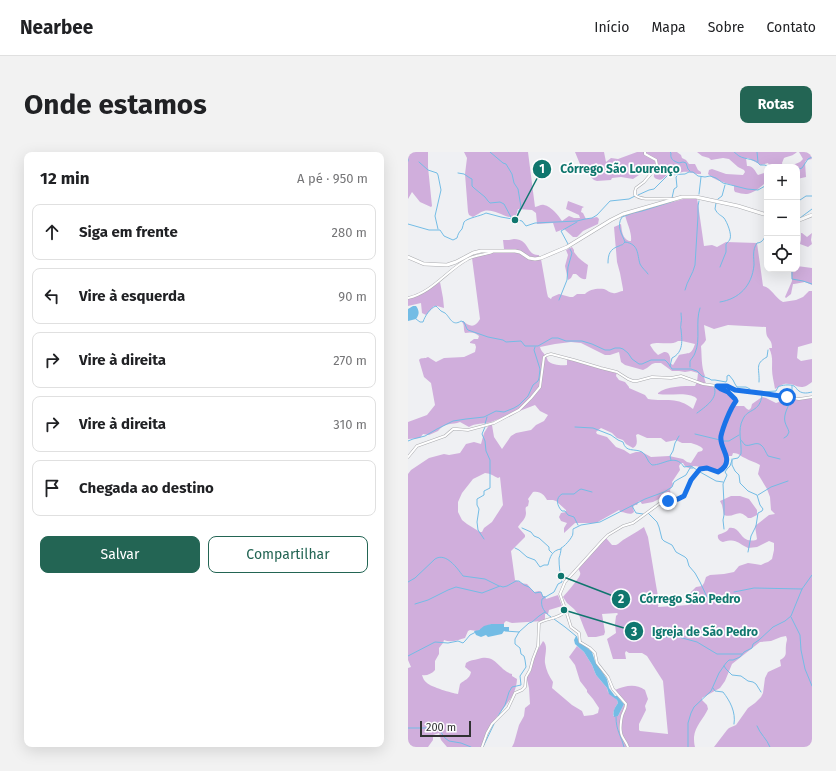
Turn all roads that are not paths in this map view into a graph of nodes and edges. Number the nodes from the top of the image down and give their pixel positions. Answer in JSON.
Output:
{"nodes":[{"id":1,"x":644,"y":152,"type":"edge"},
{"id":2,"x":675,"y":199,"type":"junction"},
{"id":3,"x":764,"y":214,"type":"edge"},
{"id":4,"x":812,"y":215,"type":"edge"},
{"id":5,"x":800,"y":220,"type":"edge"},
{"id":6,"x":493,"y":251,"type":"junction"},
{"id":7,"x":408,"y":257,"type":"edge"},
{"id":8,"x":408,"y":298,"type":"edge"},
{"id":9,"x":717,"y":386,"type":"junction"},
{"id":10,"x":812,"y":397,"type":"edge"},
{"id":11,"x":408,"y":457,"type":"edge"},
{"id":12,"x":566,"y":611,"type":"junction"},
{"id":13,"x":482,"y":747,"type":"edge"},
{"id":14,"x":628,"y":747,"type":"edge"}],
"edges":[{"from":1,"to":2,"type":"street"},
{"from":2,"to":3,"type":"main road"},
{"from":2,"to":6,"type":"main road"},
{"from":4,"to":5,"type":"main road"},
{"from":6,"to":7,"type":"main road"},
{"from":6,"to":8,"type":"street"},
{"from":9,"to":10,"type":"street"},
{"from":9,"to":11,"type":"street"},
{"from":9,"to":12,"type":"street"},
{"from":12,"to":13,"type":"street"},
{"from":12,"to":14,"type":"street"}]}
